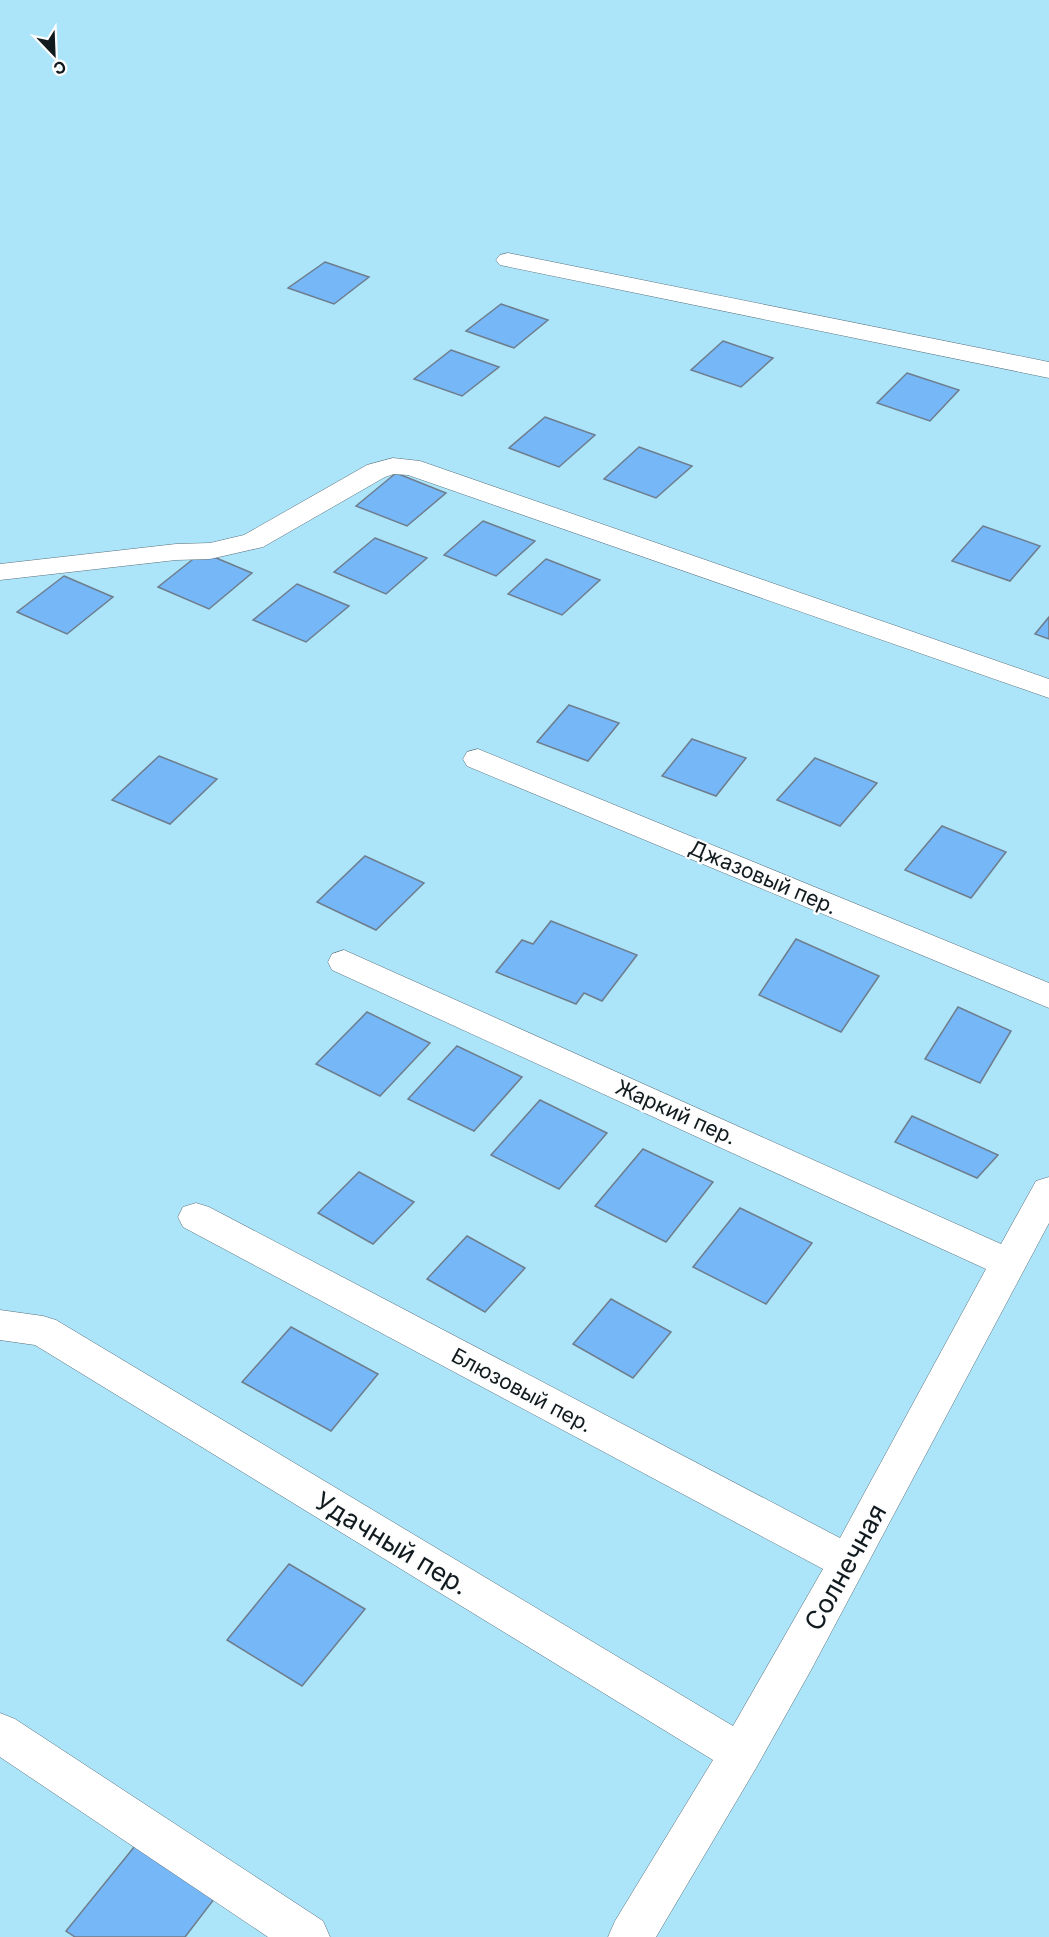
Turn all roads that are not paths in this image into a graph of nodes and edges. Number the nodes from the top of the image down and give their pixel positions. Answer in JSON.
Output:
{"nodes":[{"id":1,"x":508,"y":260,"type":"dead end"},
{"id":2,"x":1049,"y":370,"type":"edge"},
{"id":3,"x":0,"y":572,"type":"edge"},
{"id":4,"x":1049,"y":689,"type":"edge"},
{"id":5,"x":477,"y":759,"type":"dead end"},
{"id":6,"x":344,"y":962,"type":"dead end"},
{"id":7,"x":1049,"y":996,"type":"edge"},
{"id":8,"x":1049,"y":1191,"type":"edge"},
{"id":9,"x":196,"y":1217,"type":"dead end"},
{"id":10,"x":1008,"y":1263,"type":"junction"},
{"id":11,"x":0,"y":1325,"type":"edge"},
{"id":12,"x":848,"y":1562,"type":"junction"},
{"id":13,"x":0,"y":1733,"type":"edge"},
{"id":14,"x":741,"y":1754,"type":"junction"},
{"id":15,"x":307,"y":1937,"type":"edge"},
{"id":16,"x":631,"y":1937,"type":"edge"}],
"edges":[{"from":1,"to":2,"type":"street"},
{"from":3,"to":4,"type":"street"},
{"from":5,"to":7,"type":"street","name":"Джазовый пер."},
{"from":6,"to":10,"type":"street","name":"Жаркий пер."},
{"from":8,"to":10,"type":"street","name":"Солнечная"},
{"from":9,"to":12,"type":"street","name":"Блюзовый пер."},
{"from":10,"to":12,"type":"street","name":"Солнечная"},
{"from":11,"to":14,"type":"street","name":"Удачный пер."},
{"from":12,"to":14,"type":"street","name":"Солнечная"},
{"from":13,"to":15,"type":"street"},
{"from":14,"to":16,"type":"street","name":"Солнечная"}]}
